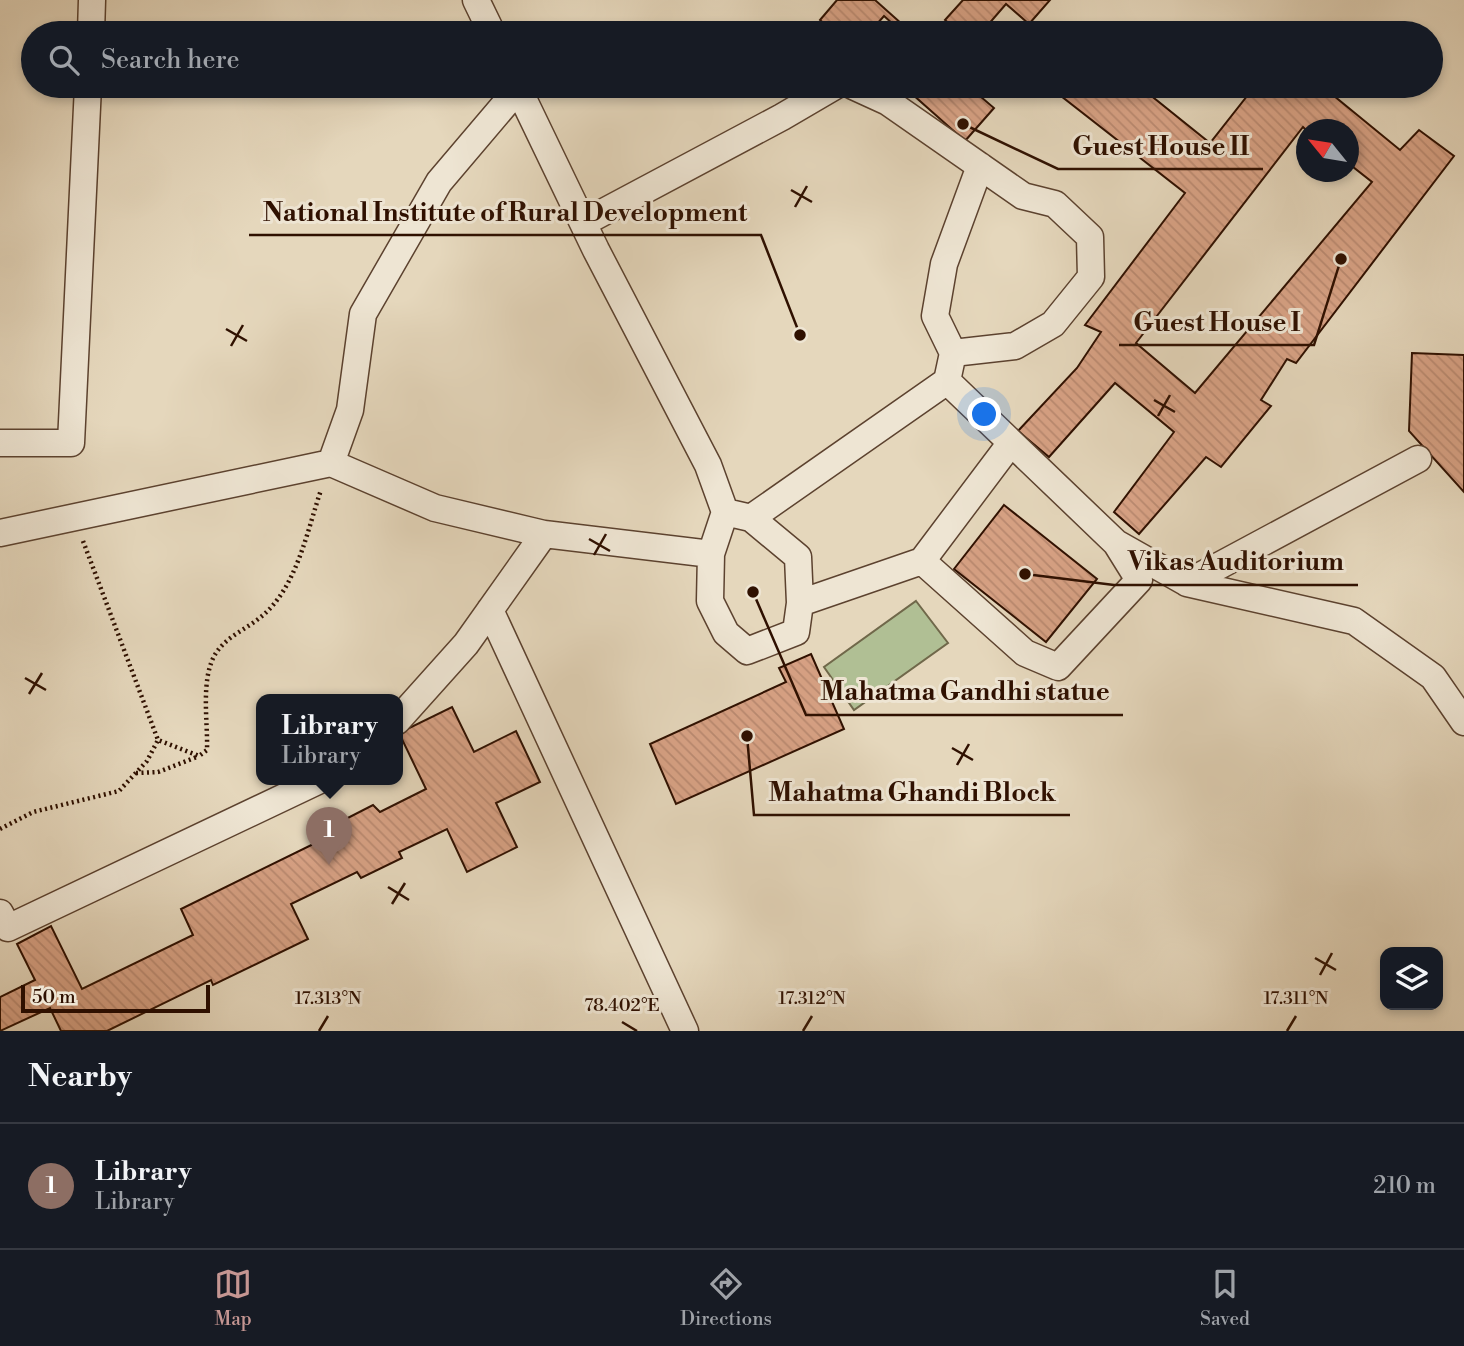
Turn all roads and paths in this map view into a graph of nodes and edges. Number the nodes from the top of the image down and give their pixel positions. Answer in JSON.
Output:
{"nodes":[{"id":1,"x":92,"y":0,"type":"edge"},
{"id":2,"x":476,"y":0,"type":"edge"},
{"id":3,"x":91,"y":21,"type":"edge"},
{"id":4,"x":486,"y":21,"type":"edge"},
{"id":5,"x":87,"y":98,"type":"edge"},
{"id":6,"x":509,"y":98,"type":"edge"},
{"id":7,"x":523,"y":98,"type":"edge"},
{"id":8,"x":814,"y":98,"type":"edge"},
{"id":9,"x":879,"y":98,"type":"edge"},
{"id":10,"x":980,"y":166,"type":"junction"},
{"id":11,"x":583,"y":223,"type":"junction"},
{"id":12,"x":953,"y":353,"type":"junction"},
{"id":13,"x":947,"y":381,"type":"junction"},
{"id":14,"x":0,"y":443,"type":"edge"},
{"id":15,"x":1010,"y":444,"type":"junction"},
{"id":16,"x":1418,"y":459,"type":"dead end"},
{"id":17,"x":331,"y":463,"type":"junction"},
{"id":18,"x":725,"y":512,"type":"junction"},
{"id":19,"x":74,"y":518,"type":"junction"},
{"id":20,"x":751,"y":518,"type":"junction"},
{"id":21,"x":0,"y":533,"type":"edge"},
{"id":22,"x":544,"y":534,"type":"junction"},
{"id":23,"x":1116,"y":543,"type":"junction"},
{"id":24,"x":711,"y":554,"type":"junction"},
{"id":25,"x":922,"y":561,"type":"junction"},
{"id":26,"x":1186,"y":583,"type":"junction"},
{"id":27,"x":800,"y":603,"type":"junction"},
{"id":28,"x":490,"y":610,"type":"junction"},
{"id":29,"x":403,"y":714,"type":"edge"},
{"id":30,"x":1464,"y":722,"type":"edge"},
{"id":31,"x":158,"y":740,"type":"junction"},
{"id":32,"x":199,"y":756,"type":"junction"},
{"id":33,"x":135,"y":773,"type":"junction"},
{"id":34,"x":309,"y":785,"type":"edge"},
{"id":35,"x":0,"y":829,"type":"edge"},
{"id":36,"x":0,"y":913,"type":"edge"},
{"id":37,"x":685,"y":1031,"type":"edge"}],
"edges":[{"from":1,"to":3,"type":"lane"},
{"from":2,"to":4,"type":"lane"},
{"from":5,"to":14,"type":"lane"},
{"from":6,"to":17,"type":"lane"},
{"from":7,"to":11,"type":"lane"},
{"from":8,"to":11,"type":"lane"},
{"from":9,"to":10,"type":"lane"},
{"from":10,"to":12,"type":"lane"},
{"from":10,"to":12,"type":"lane"},
{"from":11,"to":18,"type":"lane"},
{"from":12,"to":13,"type":"lane"},
{"from":13,"to":15,"type":"lane"},
{"from":13,"to":20,"type":"lane"},
{"from":15,"to":23,"type":"lane"},
{"from":15,"to":25,"type":"lane"},
{"from":16,"to":26,"type":"lane"},
{"from":17,"to":19,"type":"lane"},
{"from":17,"to":22,"type":"lane"},
{"from":17,"to":32,"type":"path"},
{"from":18,"to":20,"type":"lane"},
{"from":18,"to":24,"type":"lane"},
{"from":19,"to":21,"type":"lane"},
{"from":19,"to":31,"type":"path"},
{"from":20,"to":27,"type":"lane"},
{"from":22,"to":24,"type":"lane"},
{"from":22,"to":28,"type":"lane"},
{"from":23,"to":25,"type":"lane"},
{"from":23,"to":26,"type":"lane"},
{"from":24,"to":27,"type":"lane"},
{"from":25,"to":27,"type":"lane"},
{"from":26,"to":30,"type":"lane"},
{"from":28,"to":29,"type":"lane"},
{"from":28,"to":37,"type":"lane"},
{"from":31,"to":32,"type":"path"},
{"from":31,"to":33,"type":"path"},
{"from":32,"to":33,"type":"path"},
{"from":33,"to":35,"type":"path"},
{"from":34,"to":36,"type":"lane"}]}
